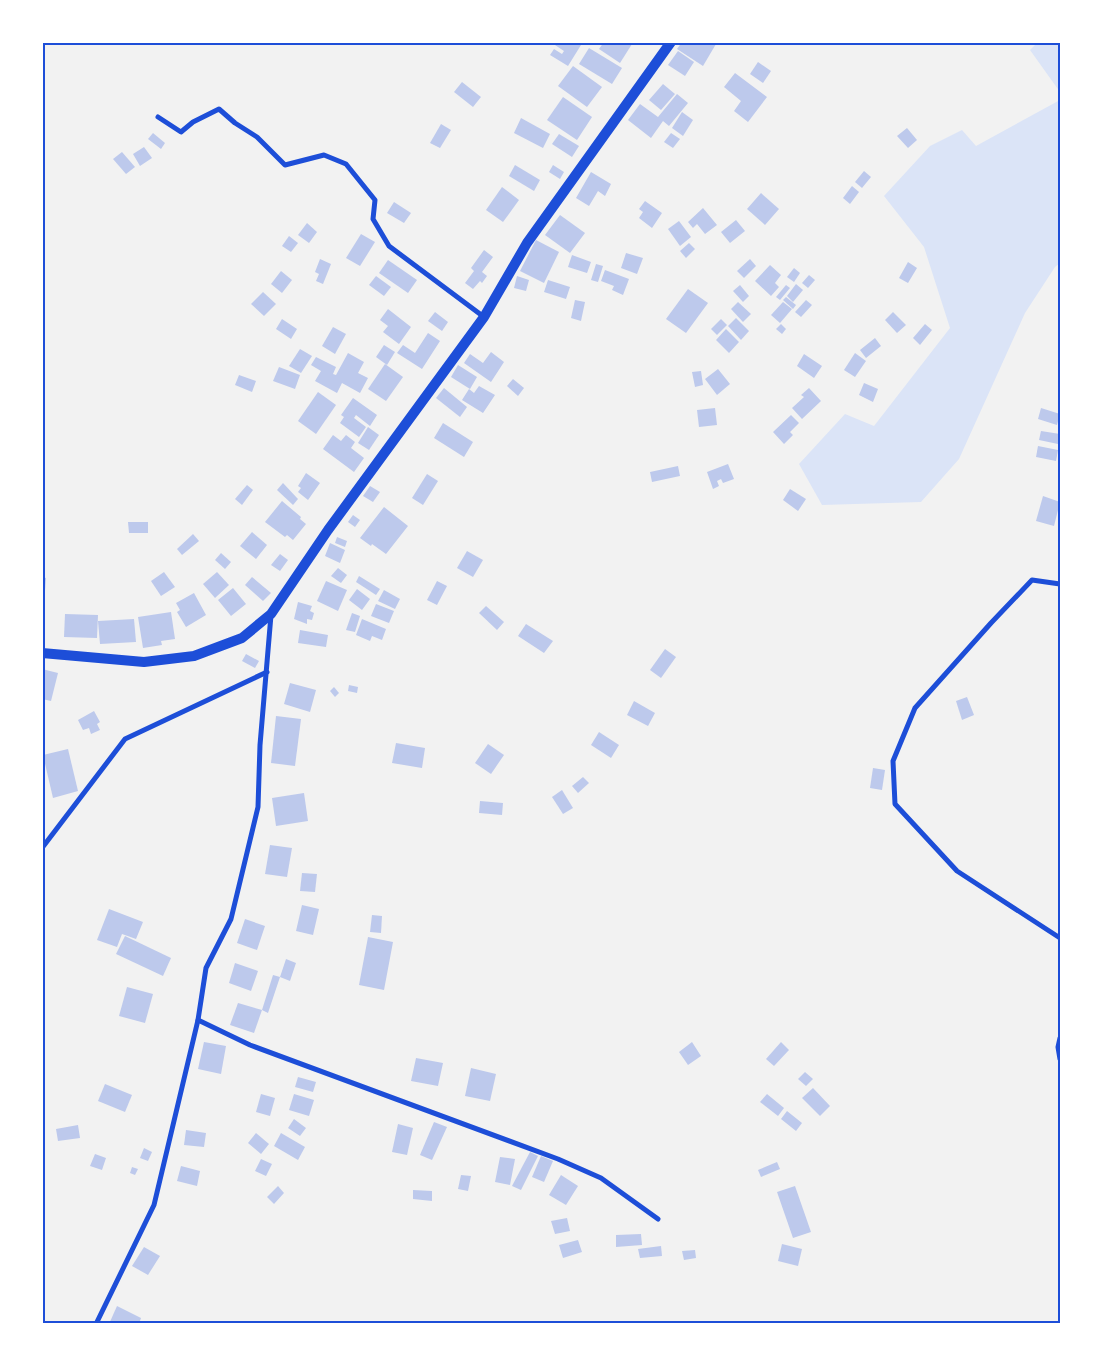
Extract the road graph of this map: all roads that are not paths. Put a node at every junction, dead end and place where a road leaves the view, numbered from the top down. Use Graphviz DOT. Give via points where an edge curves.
graph roads {
  1 [pos="672,42"];
  2 [pos="158,117"];
  3 [pos="484,317"];
  4 [pos="1060,584"];
  5 [pos="271,614"];
  6 [pos="42,653"];
  7 [pos="267,672"];
  8 [pos="42,848"];
  9 [pos="1060,938"];
  10 [pos="198,1020"];
  11 [pos="1060,1038"];
  12 [pos="1060,1059"];
  13 [pos="658,1219"];
  14 [pos="96,1324"];
  1 -- 3 [label="main road" via="527,242"];
  2 -- 3 [label="street" via="181,132 219,109 257,137 284,164 324,155 346,164 375,200 373,219 389,246"];
  3 -- 5 [label="main road" via="328,530"];
  4 -- 9 [label="street" via="1032,580 991,623 914,708 893,760 895,804 957,871"];
  5 -- 6 [label="main road" via="242,638 194,656 144,662"];
  5 -- 7 [label="street"];
  7 -- 8 [label="street" via="125,739"];
  7 -- 10 [label="street" via="258,807 231,919 206,968"];
  10 -- 13 [label="street" via="250,1045 558,1159 601,1178"];
  10 -- 14 [label="street" via="154,1205"];
  11 -- 12 [label="street"];
}
